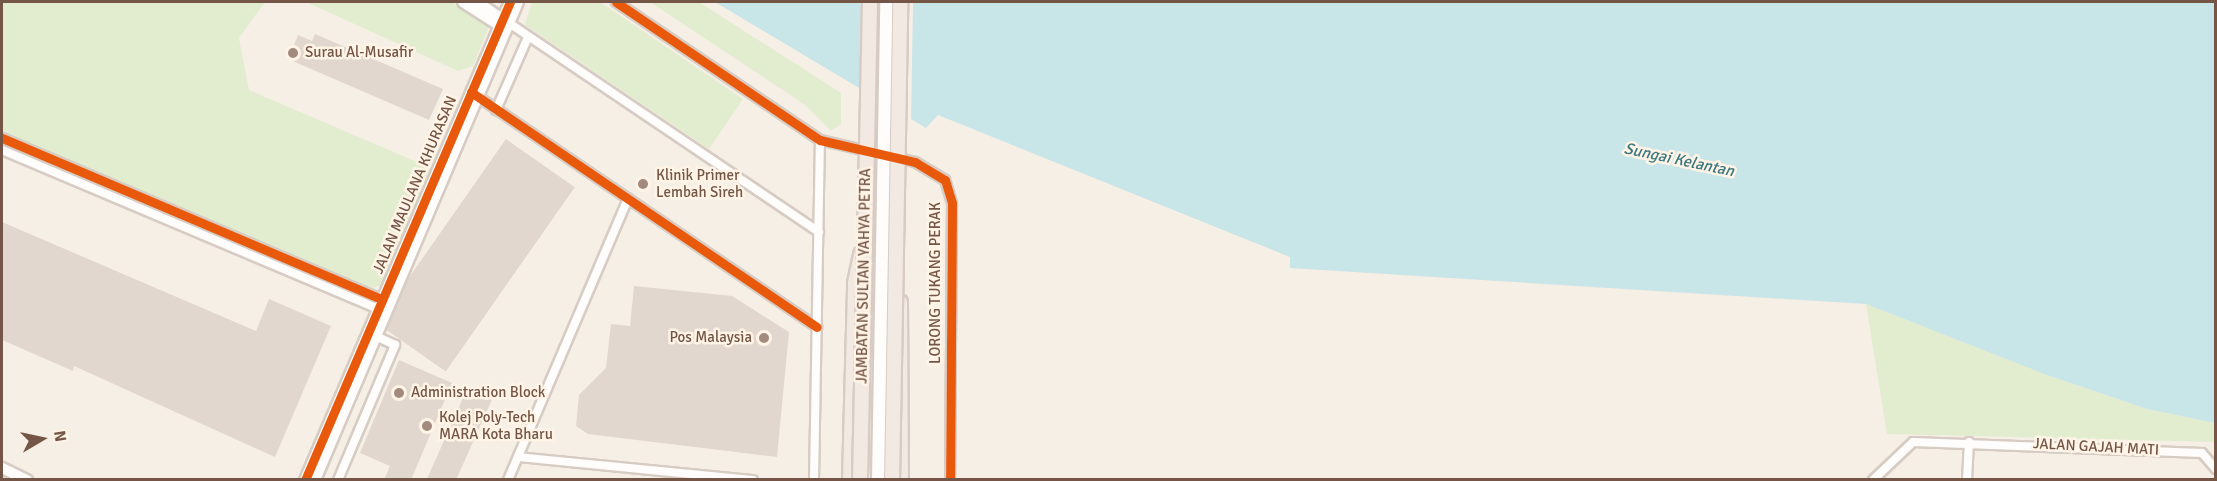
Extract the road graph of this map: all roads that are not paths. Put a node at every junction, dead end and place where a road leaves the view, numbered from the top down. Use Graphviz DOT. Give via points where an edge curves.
graph roads {
  1 [pos="463,2"];
  2 [pos="477,2"];
  3 [pos="510,2"];
  4 [pos="518,2"];
  5 [pos="616,2"];
  6 [pos="870,2"];
  7 [pos="886,2"];
  8 [pos="900,2"];
  9 [pos="504,24"];
  10 [pos="528,37"];
  11 [pos="474,95"];
  12 [pos="496,110"];
  13 [pos="2,138"];
  14 [pos="820,140"];
  15 [pos="2,150"];
  16 [pos="628,199"];
  17 [pos="819,232"];
  18 [pos="865,234"];
  19 [pos="896,234"];
  20 [pos="380,304"];
  21 [pos="817,327"];
  22 [pos="376,336"];
  23 [pos="1969,442"];
  24 [pos="518,457"];
  25 [pos="2,468"];
  26 [pos="2216,469"];
  27 [pos="27,480"];
  28 [pos="305,480"];
  29 [pos="315,480"];
  30 [pos="338,480"];
  31 [pos="508,480"];
  32 [pos="753,480"];
  33 [pos="814,480"];
  34 [pos="850,480"];
  35 [pos="860,480"];
  36 [pos="878,480"];
  37 [pos="892,480"];
  38 [pos="901,480"];
  39 [pos="950,480"];
  40 [pos="1873,480"];
  41 [pos="1967,480"];
  1 -- 9 [label="street"];
  2 -- 9 [label="street"];
  3 -- 9 [label="street"];
  4 -- 9 [label="street"];
  5 -- 14 [label="street, LORONG TUKANG PERAK"];
  6 -- 18 [label="highway, JAMBATAN SULTAN YAHYA PETRA, bridge"];
  7 -- 36 [label="main road, JAMBATAN SULTAN YAHYA PETRA, bridge"];
  8 -- 19 [label="highway, JAMBATAN SULTAN YAHYA PETRA, bridge"];
  9 -- 10 [label="street"];
  9 -- 11 [label="street"];
  10 -- 12 [label="street"];
  10 -- 17 [label="street"];
  11 -- 12 [label="street"];
  11 -- 20 [label="street, JALAN MAULANA KHURASAN"];
  11 -- 22 [label="street, JALAN MAULANA KHURASAN"];
  12 -- 16 [label="street"];
  13 -- 20 [label="street"];
  14 -- 17 [label="street"];
  14 -- 39 [label="street, LORONG TUKANG PERAK" via="915,162 945,180 950,190"];
  15 -- 20 [label="street"];
  16 -- 21 [label="street"];
  16 -- 24 [label="street"];
  17 -- 21 [label="street"];
  18 -- 34 [label="highway, bridge" via="855,283"];
  18 -- 35 [label="highway, JAMBATAN SULTAN YAHYA PETRA, bridge"];
  19 -- 37 [label="highway, JAMBATAN SULTAN YAHYA PETRA, bridge"];
  19 -- 38 [label="highway, bridge" via="904,355"];
  20 -- 28 [label="street, JALAN MAULANA KHURASAN"];
  21 -- 33 [label="street"];
  22 -- 29 [label="street, JALAN MAULANA KHURASAN"];
  22 -- 30 [label="street" via="395,345"];
  23 -- 26 [label="street, JALAN GAJAH MATI" via="2202,453"];
  23 -- 40 [label="street, JALAN GAJAH MATI" via="1913,442"];
  23 -- 41 [label="street"];
  24 -- 31 [label="street"];
  24 -- 32 [label="street"];
  25 -- 27 [label="street"];
}
